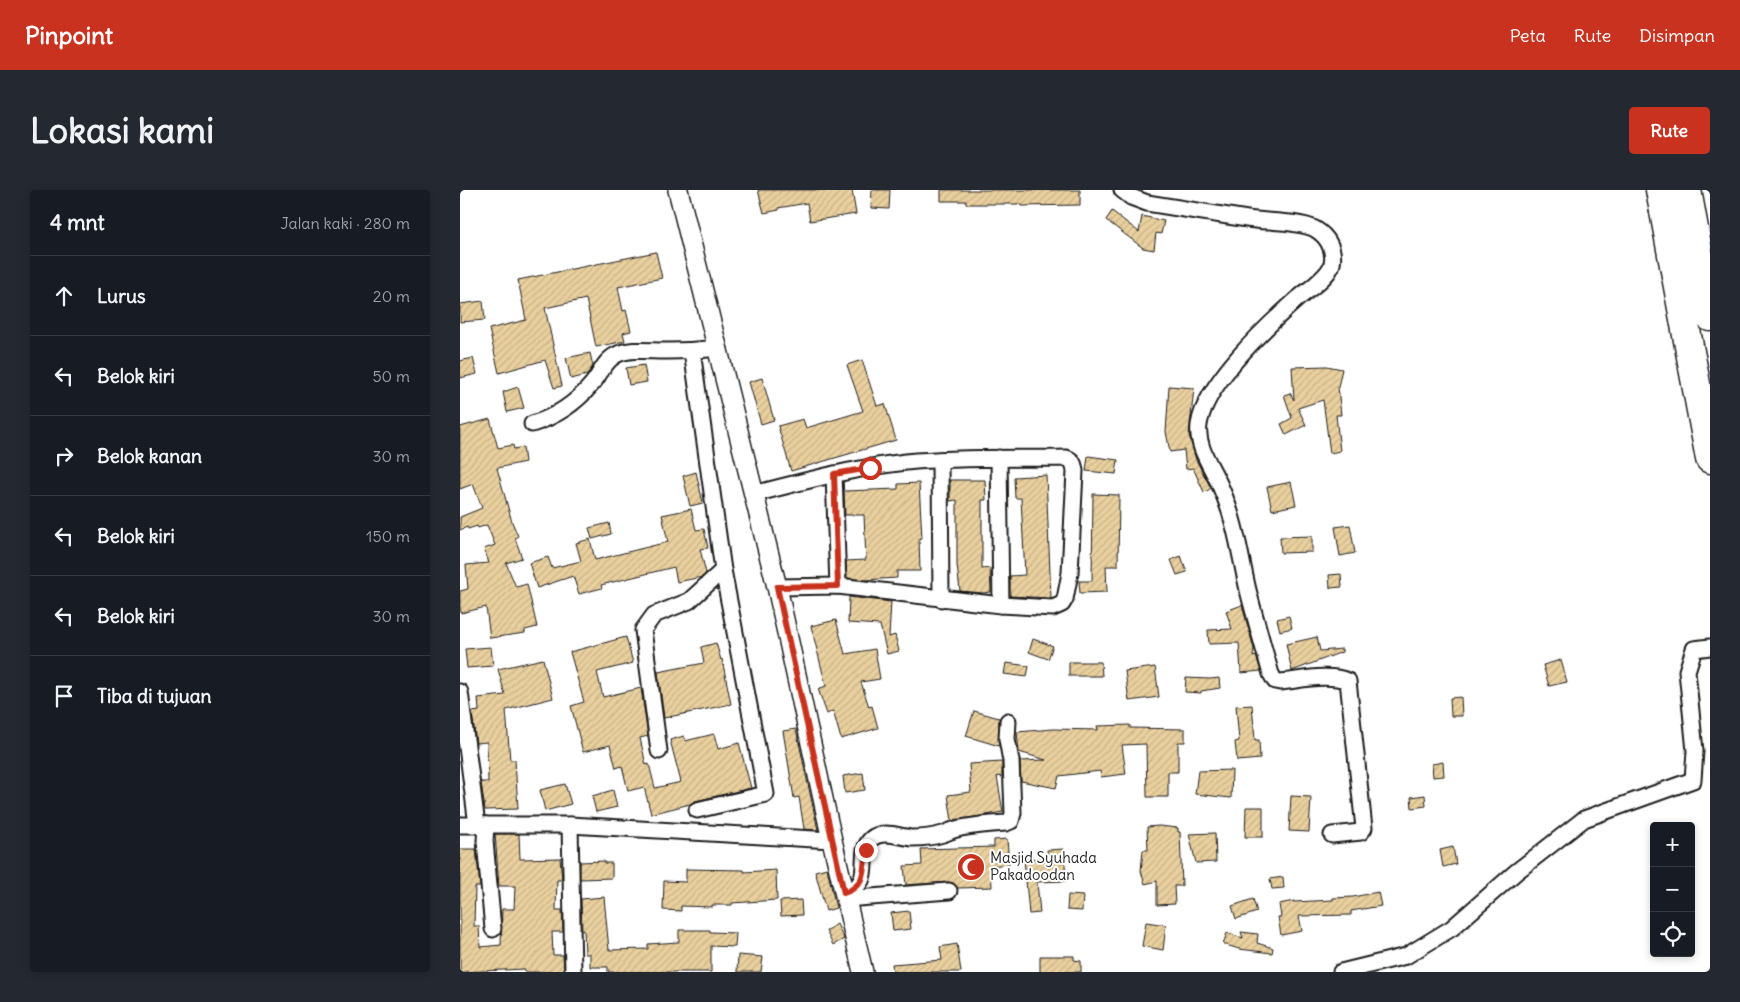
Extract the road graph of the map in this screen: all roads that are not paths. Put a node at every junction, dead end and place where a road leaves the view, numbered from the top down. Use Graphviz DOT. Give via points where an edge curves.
graph roads {
  1 [pos="678,190"];
  2 [pos="1122,190"];
  3 [pos="1660,190"];
  4 [pos="1687,190"];
  5 [pos="1710,317"];
  6 [pos="719,348"];
  7 [pos="692,350"];
  8 [pos="532,424"];
  9 [pos="999,458"];
  10 [pos="1710,459"];
  11 [pos="940,460"];
  12 [pos="834,474"];
  13 [pos="754,494"];
  14 [pos="723,570"];
  15 [pos="838,586"];
  16 [pos="777,587"];
  17 [pos="941,599"];
  18 [pos="1001,605"];
  19 [pos="1710,647"];
  20 [pos="460,692"];
  21 [pos="1008,720"];
  22 [pos="659,751"];
  23 [pos="697,810"];
  24 [pos="460,825"];
  25 [pos="482,825"];
  26 [pos="570,825"];
  27 [pos="1332,835"];
  28 [pos="832,840"];
  29 [pos="949,891"];
  30 [pos="844,896"];
  31 [pos="494,928"];
  32 [pos="573,972"];
  33 [pos="864,972"];
  34 [pos="1341,972"];
  1 -- 6 [label="street"];
  2 -- 27 [label="street" via="1147,203 1306,226 1320,232 1330,242 1332,264 1325,276 1294,302 1220,379 1201,416 1199,427 1203,452 1232,515 1248,591 1275,681 1340,678 1348,681 1364,828 1361,832"];
  3 -- 10 [label="highway"];
  4 -- 5 [label="highway"];
  6 -- 7 [label="street"];
  6 -- 13 [label="street"];
  7 -- 8 [label="street" via="631,351 616,355 577,399 545,420"];
  7 -- 14 [label="street"];
  9 -- 11 [label="street"];
  9 -- 18 [label="street"];
  9 -- 18 [label="street" via="1066,458 1073,463 1075,471 1072,549 1065,599 1053,608"];
  11 -- 12 [label="street"];
  11 -- 17 [label="street"];
  12 -- 13 [label="street"];
  12 -- 15 [label="street"];
  13 -- 16 [label="street"];
  14 -- 22 [label="street" via="689,600 654,615 642,630"];
  14 -- 23 [label="street" via="766,794"];
  15 -- 16 [label="street"];
  15 -- 17 [label="street"];
  16 -- 28 [label="street"];
  17 -- 18 [label="street"];
  19 -- 34 [label="street" via="1694,649 1687,671 1695,751 1693,780 1584,819 1452,928 1406,956"];
  20 -- 25 [label="street"];
  21 -- 30 [label="street" via="1006,739 1011,761 1011,821 922,837 876,836 868,843 862,879"];
  24 -- 25 [label="street"];
  25 -- 26 [label="street"];
  25 -- 31 [label="street"];
  26 -- 28 [label="street"];
  26 -- 32 [label="street"];
  28 -- 30 [label="street"];
  29 -- 30 [label="street"];
  30 -- 33 [label="street"];
}
